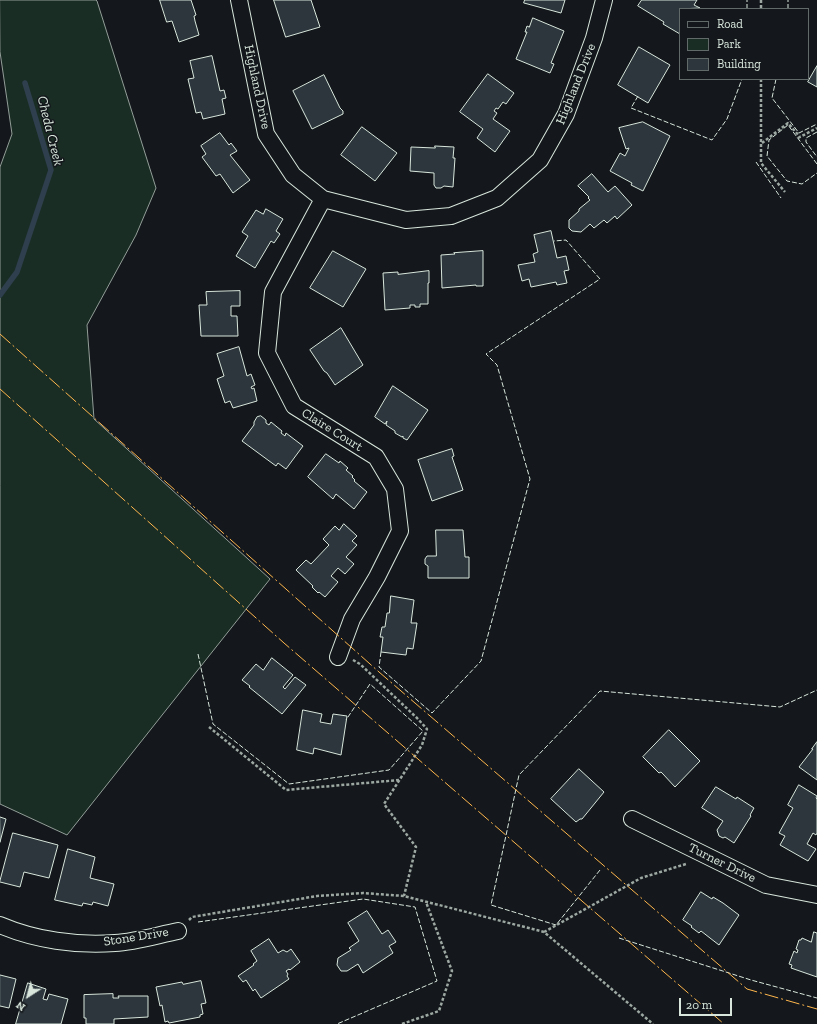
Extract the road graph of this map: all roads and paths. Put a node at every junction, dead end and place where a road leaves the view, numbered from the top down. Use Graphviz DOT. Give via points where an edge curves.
graph roads {
  1 [pos="240,0"];
  2 [pos="604,0"];
  3 [pos="761,80"];
  4 [pos="817,128"];
  5 [pos="761,143"];
  6 [pos="785,192"];
  7 [pos="323,199"];
  8 [pos="339,654"];
  9 [pos="209,727"];
  10 [pos="400,780"];
  11 [pos="632,819"];
  12 [pos="695,850"];
  13 [pos="817,895"];
  14 [pos="404,896"];
  15 [pos="425,901"];
  16 [pos="0,925"];
  17 [pos="178,930"];
  18 [pos="544,932"];
  19 [pos="402,1024"];
  20 [pos="653,1024"];
  1 -- 7 [label="street, Highland Drive" via="266,134 293,175"];
  2 -- 7 [label="street, Highland Drive" via="594,38 566,114 540,160 497,198 451,216 406,220"];
  3 -- 5 [label="path"];
  4 -- 5 [label="path" via="799,137 788,122"];
  5 -- 6 [label="path" via="762,163"];
  7 -- 8 [label="street, Claire Court" via="273,292 267,353 294,406 376,458 395,489 400,531 352,619"];
  8 -- 10 [label="path" via="360,664 427,729 422,745"];
  9 -- 10 [label="path" via="286,790"];
  10 -- 14 [label="path" via="384,804 416,847"];
  11 -- 12 [label="street, Turner Drive"];
  12 -- 13 [label="street, Turner Drive" via="766,885"];
  12 -- 18 [label="path" via="688,864 641,878"];
  14 -- 15 [label="path"];
  14 -- 17 [label="path" via="363,893 317,896 192,917"];
  15 -- 18 [label="path"];
  15 -- 19 [label="path" via="452,971 439,1011"];
  16 -- 17 [label="street, Stone Drive" via="14,931 73,944 116,943"];
  18 -- 20 [label="path"];
}
